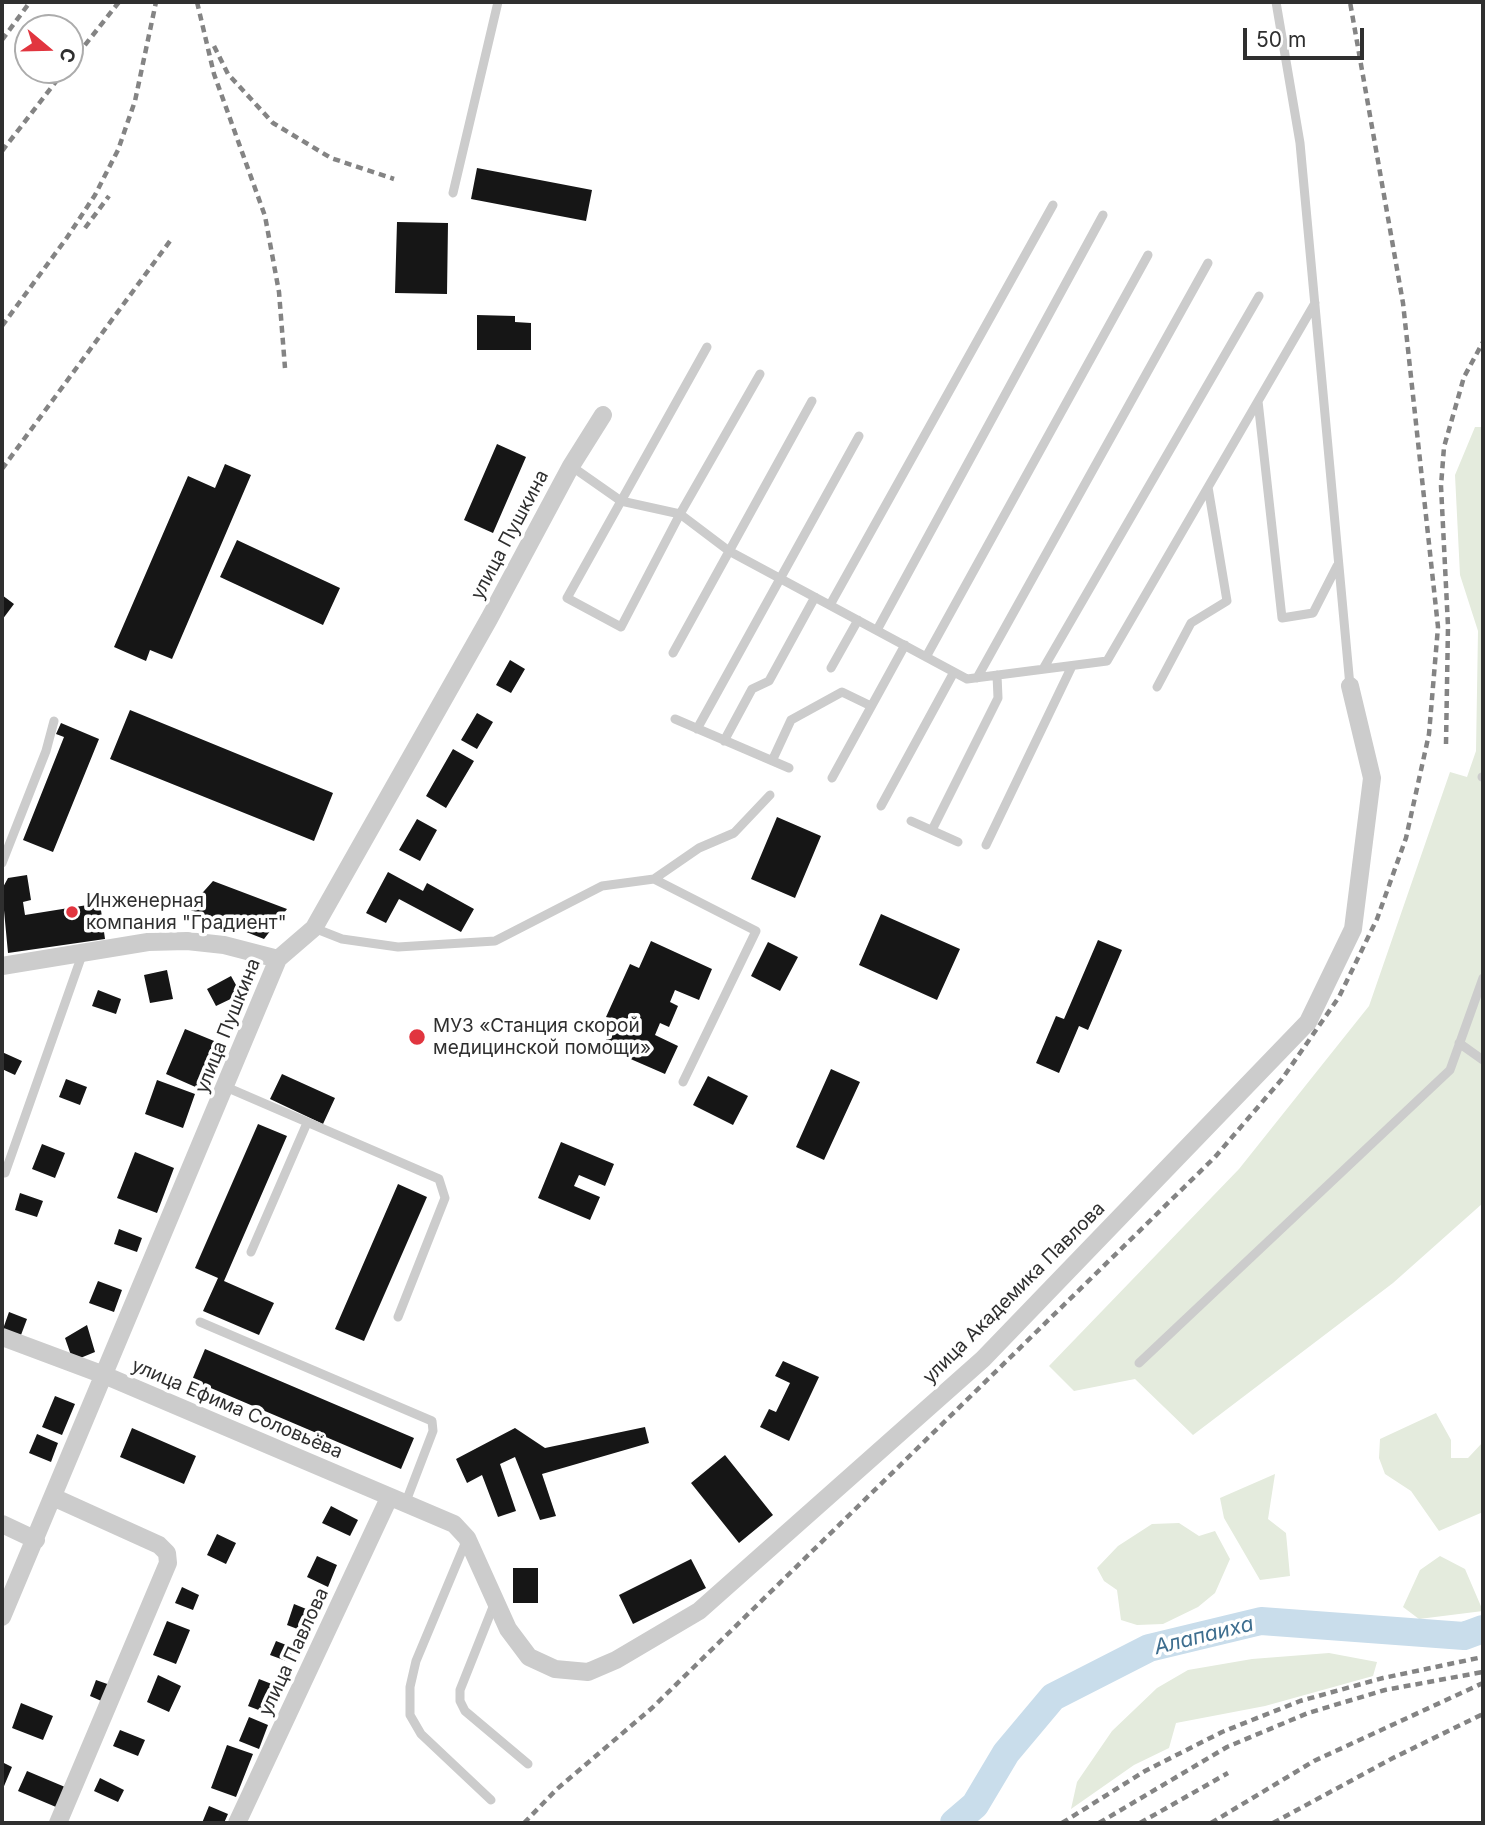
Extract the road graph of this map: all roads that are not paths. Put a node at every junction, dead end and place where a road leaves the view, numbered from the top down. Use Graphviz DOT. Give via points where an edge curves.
graph roads {
  1 [pos="498,2"];
  2 [pos="1276,2"];
  3 [pos="453,193"];
  4 [pos="1052,205"];
  5 [pos="1104,215"];
  6 [pos="1148,255"];
  7 [pos="1208,263"];
  8 [pos="1259,296"];
  9 [pos="1315,303"];
  10 [pos="707,347"];
  11 [pos="760,374"];
  12 [pos="812,401"];
  13 [pos="1258,401"];
  14 [pos="603,415"];
  15 [pos="859,436"];
  16 [pos="570,466"];
  17 [pos="1208,487"];
  18 [pos="621,501"];
  19 [pos="680,514"];
  20 [pos="729,551"];
  21 [pos="1339,563"];
  22 [pos="780,578"];
  23 [pos="815,597"];
  24 [pos="830,605"];
  25 [pos="858,620"];
  26 [pos="877,630"];
  27 [pos="905,645"];
  28 [pos="673,653"];
  29 [pos="926,657"];
  30 [pos="1072,666"];
  31 [pos="831,668"];
  32 [pos="1042,669"];
  33 [pos="954,671"];
  34 [pos="997,675"];
  35 [pos="978,678"];
  36 [pos="1350,686"];
  37 [pos="1157,687"];
  38 [pos="871,706"];
  39 [pos="675,719"];
  40 [pos="54,721"];
  41 [pos="697,729"];
  42 [pos="724,741"];
  43 [pos="772,761"];
  44 [pos="789,768"];
  45 [pos="832,778"];
  46 [pos="770,795"];
  47 [pos="881,806"];
  48 [pos="911,821"];
  49 [pos="932,830"];
  50 [pos="958,842"];
  51 [pos="986,845"];
  52 [pos="2,863"];
  53 [pos="654,879"];
  54 [pos="314,928"];
  55 [pos="82,955"];
  56 [pos="278,959"];
  57 [pos="2,967"];
  58 [pos="1483,978"];
  59 [pos="1459,1043"];
  60 [pos="1483,1060"];
  61 [pos="683,1082"];
  62 [pos="226,1087"];
  63 [pos="307,1123"];
  64 [pos="5,1173"];
  65 [pos="251,1252"];
  66 [pos="398,1317"];
  67 [pos="200,1322"];
  68 [pos="2,1337"];
  69 [pos="1139,1363"];
  70 [pos="104,1375"];
  71 [pos="53,1497"];
  72 [pos="397,1501"];
  73 [pos="2,1524"];
  74 [pos="454,1524"];
  75 [pos="467,1538"];
  76 [pos="36,1540"];
  77 [pos="496,1601"];
  78 [pos="2,1617"];
  79 [pos="528,1764"];
  80 [pos="491,1800"];
  81 [pos="58,1823"];
  82 [pos="237,1823"];
  1 -- 3 [label="lane"];
  2 -- 9 [label="lane" via="1300,143"];
  4 -- 24 [label="lane"];
  5 -- 26 [label="lane"];
  6 -- 29 [label="lane"];
  7 -- 35 [label="lane"];
  8 -- 32 [label="lane"];
  9 -- 13 [label="lane"];
  9 -- 21 [label="lane"];
  10 -- 18 [label="lane"];
  11 -- 19 [label="lane"];
  12 -- 20 [label="lane"];
  13 -- 17 [label="lane"];
  13 -- 21 [label="lane" via="1282,618 1313,613"];
  14 -- 16 [label="street, улица Пушкина"];
  15 -- 22 [label="lane"];
  16 -- 18 [label="lane"];
  16 -- 54 [label="street, улица Пушкина"];
  17 -- 30 [label="lane" via="1107,661"];
  17 -- 37 [label="lane" via="1227,601 1191,623"];
  18 -- 19 [label="lane"];
  18 -- 19 [label="lane" via="567,598 621,627"];
  19 -- 20 [label="lane"];
  20 -- 22 [label="lane"];
  20 -- 28 [label="lane"];
  21 -- 36 [label="lane"];
  22 -- 23 [label="lane"];
  22 -- 41 [label="lane"];
  23 -- 24 [label="lane"];
  23 -- 42 [label="lane" via="769,681 752,689"];
  24 -- 25 [label="lane"];
  25 -- 26 [label="lane"];
  25 -- 31 [label="lane"];
  26 -- 27 [label="lane"];
  27 -- 29 [label="lane"];
  27 -- 38 [label="lane"];
  29 -- 33 [label="lane"];
  30 -- 32 [label="lane"];
  30 -- 51 [label="lane"];
  32 -- 34 [label="lane"];
  33 -- 35 [label="lane" via="967,679"];
  33 -- 47 [label="lane"];
  34 -- 35 [label="lane"];
  34 -- 49 [label="lane" via="998,698"];
  36 -- 77 [label="street, улица Академика Павлова" via="1372,778 1353,929 1308,1022 982,1359 699,1611 588,1672 555,1669 529,1657"];
  38 -- 43 [label="lane" via="842,692 791,720"];
  38 -- 45 [label="lane"];
  39 -- 41 [label="lane"];
  40 -- 52 [label="lane"];
  41 -- 42 [label="lane"];
  42 -- 43 [label="lane"];
  43 -- 44 [label="lane"];
  46 -- 53 [label="lane" via="734,834 699,848"];
  48 -- 49 [label="lane"];
  49 -- 50 [label="lane"];
  53 -- 54 [label="lane" via="602,886 495,941 398,947 342,939"];
  53 -- 61 [label="lane" via="756,931"];
  54 -- 56 [label="street, улица Пушкина"];
  55 -- 56 [label="street" via="148,942 187,941"];
  55 -- 57 [label="street"];
  55 -- 64 [label="lane"];
  56 -- 62 [label="street, улица Пушкина"];
  58 -- 59 [label="lane"];
  59 -- 60 [label="lane"];
  59 -- 69 [label="lane" via="1450,1070"];
  62 -- 63 [label="lane"];
  62 -- 70 [label="street, улица Пушкина"];
  63 -- 65 [label="lane"];
  63 -- 66 [label="lane" via="439,1180 444,1189 445,1198"];
  67 -- 72 [label="lane" via="432,1421 433,1431"];
  68 -- 70 [label="street, улица Ефима Соловьёва"];
  70 -- 71 [label="street, улица Пушкина"];
  70 -- 72 [label="street, улица Ефима Соловьёва"];
  71 -- 76 [label="street, улица Пушкина"];
  71 -- 81 [label="street" via="159,1545 167,1553 168,1563"];
  72 -- 74 [label="street, улица Ефима Соловьёва"];
  72 -- 82 [label="street, улица Павлова"];
  73 -- 76 [label="street"];
  74 -- 75 [label="street, улица Академика Павлова"];
  75 -- 77 [label="street, улица Академика Павлова"];
  75 -- 80 [label="lane" via="416,1661 410,1715 421,1734"];
  76 -- 78 [label="street, улица Пушкина"];
  77 -- 79 [label="lane" via="460,1690 460,1701 465,1711"];
}
